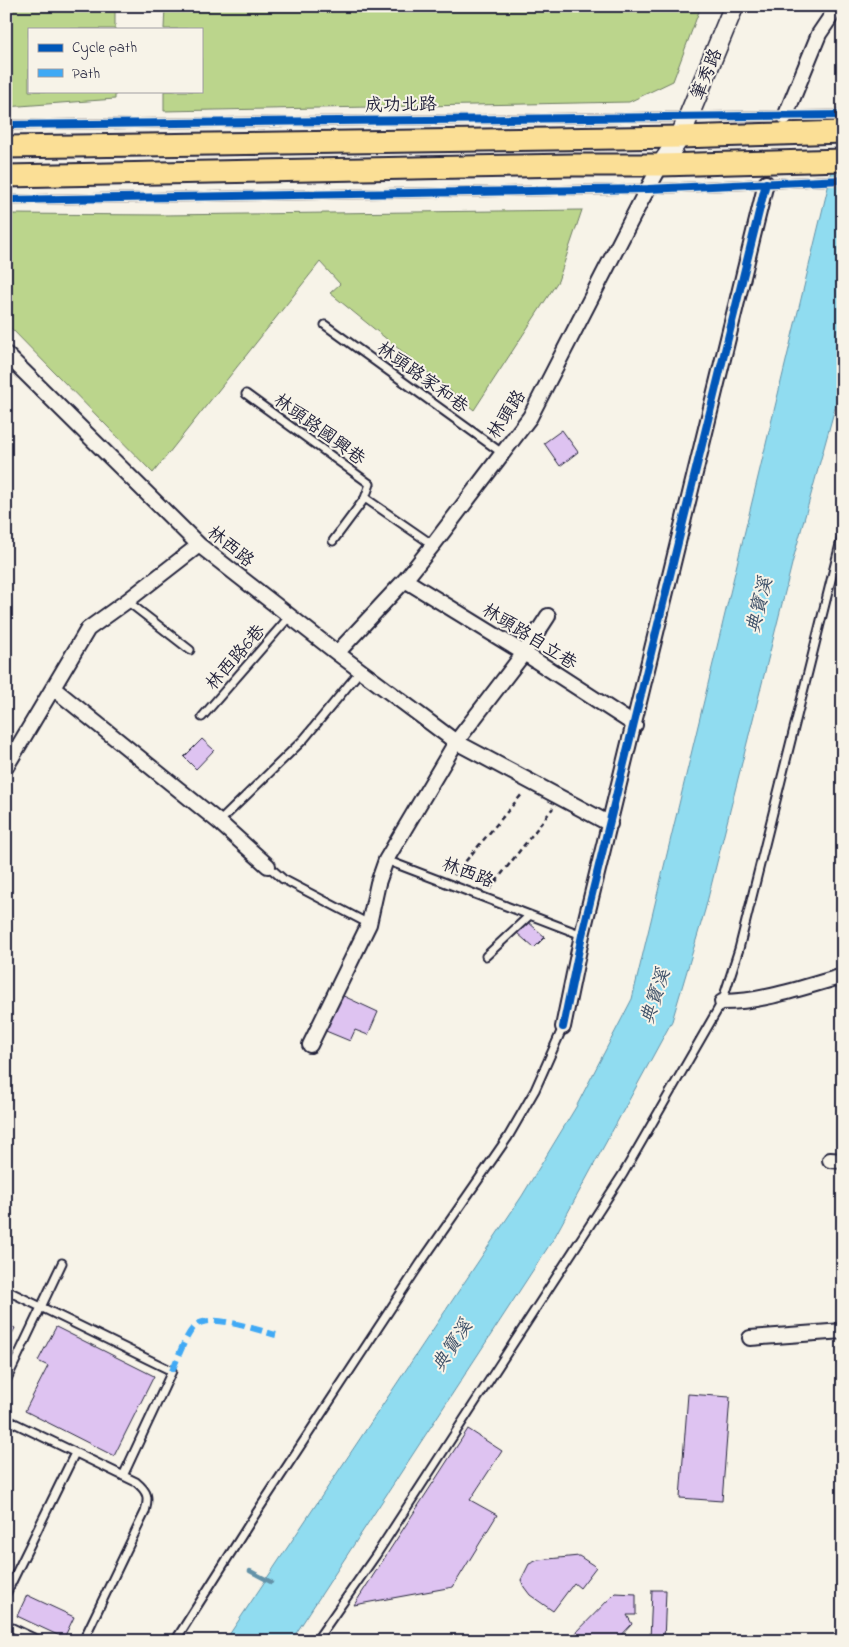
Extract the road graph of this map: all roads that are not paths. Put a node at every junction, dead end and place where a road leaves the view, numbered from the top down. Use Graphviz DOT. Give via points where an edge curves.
graph roads {
  1 [pos="734,6"];
  2 [pos="838,6"];
  3 [pos="843,115"];
  4 [pos="689,116"];
  5 [pos="790,122"];
  6 [pos="6,124"];
  7 [pos="843,132"];
  8 [pos="680,137"];
  9 [pos="6,147"];
  10 [pos="843,160"];
  11 [pos="661,165"];
  12 [pos="788,172"];
  13 [pos="6,176"];
  14 [pos="843,180"];
  15 [pos="766,183"];
  16 [pos="648,189"];
  17 [pos="6,200"];
  18 [pos="325,325"];
  19 [pos="6,354"];
  20 [pos="246,394"];
  21 [pos="502,453"];
  22 [pos="366,498"];
  23 [pos="843,532"];
  24 [pos="333,541"];
  25 [pos="199,545"];
  26 [pos="433,545"];
  27 [pos="405,580"];
  28 [pos="126,601"];
  29 [pos="290,616"];
  30 [pos="548,616"];
  31 [pos="190,650"];
  32 [pos="337,653"];
  33 [pos="524,653"];
  34 [pos="361,670"];
  35 [pos="53,688"];
  36 [pos="202,717"];
  37 [pos="635,725"];
  38 [pos="456,742"];
  39 [pos="6,767"];
  40 [pos="219,822"];
  41 [pos="610,824"];
  42 [pos="386,860"];
  43 [pos="268,866"];
  44 [pos="530,915"];
  45 [pos="369,924"];
  46 [pos="582,935"];
  47 [pos="486,956"];
  48 [pos="843,976"];
  49 [pos="722,1002"];
  50 [pos="563,1027"];
  51 [pos="310,1045"];
  52 [pos="62,1263"];
  53 [pos="6,1290"];
  54 [pos="41,1308"];
  55 [pos="843,1331"];
  56 [pos="750,1338"];
  57 [pos="6,1381"];
  58 [pos="6,1420"];
  59 [pos="75,1453"];
  60 [pos="123,1476"];
  61 [pos="6,1594"];
  62 [pos="6,1625"];
  63 [pos="40,1641"];
  64 [pos="83,1641"];
  65 [pos="175,1641"];
  66 [pos="316,1641"];
  1 -- 4 [label="street, 筆秀路"];
  2 -- 5 [label="street" via="819,34"];
  3 -- 5 [label="lane, 成功北路"];
  4 -- 5 [label="lane, 成功北路"];
  4 -- 6 [label="lane, 成功北路"];
  4 -- 8 [label="street, 筆秀路"];
  5 -- 7 [label="main road"];
  5 -- 8 [label="main road"];
  8 -- 9 [label="main road"];
  8 -- 11 [label="street, 筆秀路"];
  10 -- 12 [label="main road"];
  11 -- 12 [label="main road"];
  11 -- 13 [label="main road"];
  11 -- 16 [label="street, 林頭路"];
  12 -- 14 [label="lane"];
  12 -- 15 [label="lane"];
  15 -- 16 [label="lane"];
  15 -- 37 [label="street"];
  16 -- 17 [label="lane"];
  16 -- 21 [label="street, 林頭路" via="530,416"];
  18 -- 21 [label="lane, 林頭路家和巷"];
  19 -- 25 [label="street, 林西路"];
  20 -- 22 [label="lane, 林頭路國興巷" via="370,484"];
  21 -- 26 [label="street, 林頭路"];
  22 -- 24 [label="lane"];
  22 -- 26 [label="lane"];
  23 -- 49 [label="lane" via="739,949"];
  25 -- 28 [label="street"];
  25 -- 29 [label="street, 林西路"];
  26 -- 27 [label="street, 林頭路"];
  27 -- 32 [label="street, 林頭路"];
  27 -- 33 [label="street, 林頭路自立巷"];
  28 -- 31 [label="lane"];
  28 -- 35 [label="street" via="88,629"];
  29 -- 32 [label="street, 林西路"];
  29 -- 36 [label="lane, 林西路6巷"];
  30 -- 33 [label="street"];
  32 -- 34 [label="street, 林西路"];
  33 -- 37 [label="street, 林頭路自立巷"];
  33 -- 38 [label="street"];
  34 -- 38 [label="street, 林西路"];
  34 -- 40 [label="lane" via="304,739"];
  35 -- 39 [label="street"];
  35 -- 40 [label="street"];
  37 -- 41 [label="street"];
  38 -- 41 [label="street, 林西路"];
  38 -- 42 [label="street"];
  40 -- 43 [label="street"];
  41 -- 46 [label="street"];
  42 -- 44 [label="lane, 林西路"];
  42 -- 45 [label="street"];
  43 -- 45 [label="lane" via="283,880"];
  44 -- 46 [label="lane, 林西路"];
  44 -- 47 [label="lane"];
  45 -- 51 [label="street"];
  46 -- 50 [label="street"];
  48 -- 49 [label="street" via="780,993"];
  49 -- 66 [label="lane" via="623,1174 376,1555"];
  50 -- 65 [label="lane" via="535,1090 508,1137 415,1272"];
  52 -- 54 [label="lane"];
  53 -- 54 [label="lane"];
  54 -- 57 [label="lane"];
  54 -- 60 [label="lane" via="172,1371"];
  55 -- 56 [label="street"];
  58 -- 59 [label="lane"];
  59 -- 60 [label="lane"];
  59 -- 61 [label="lane"];
  60 -- 64 [label="lane" via="145,1490 148,1500"];
  62 -- 63 [label="lane"];
}
